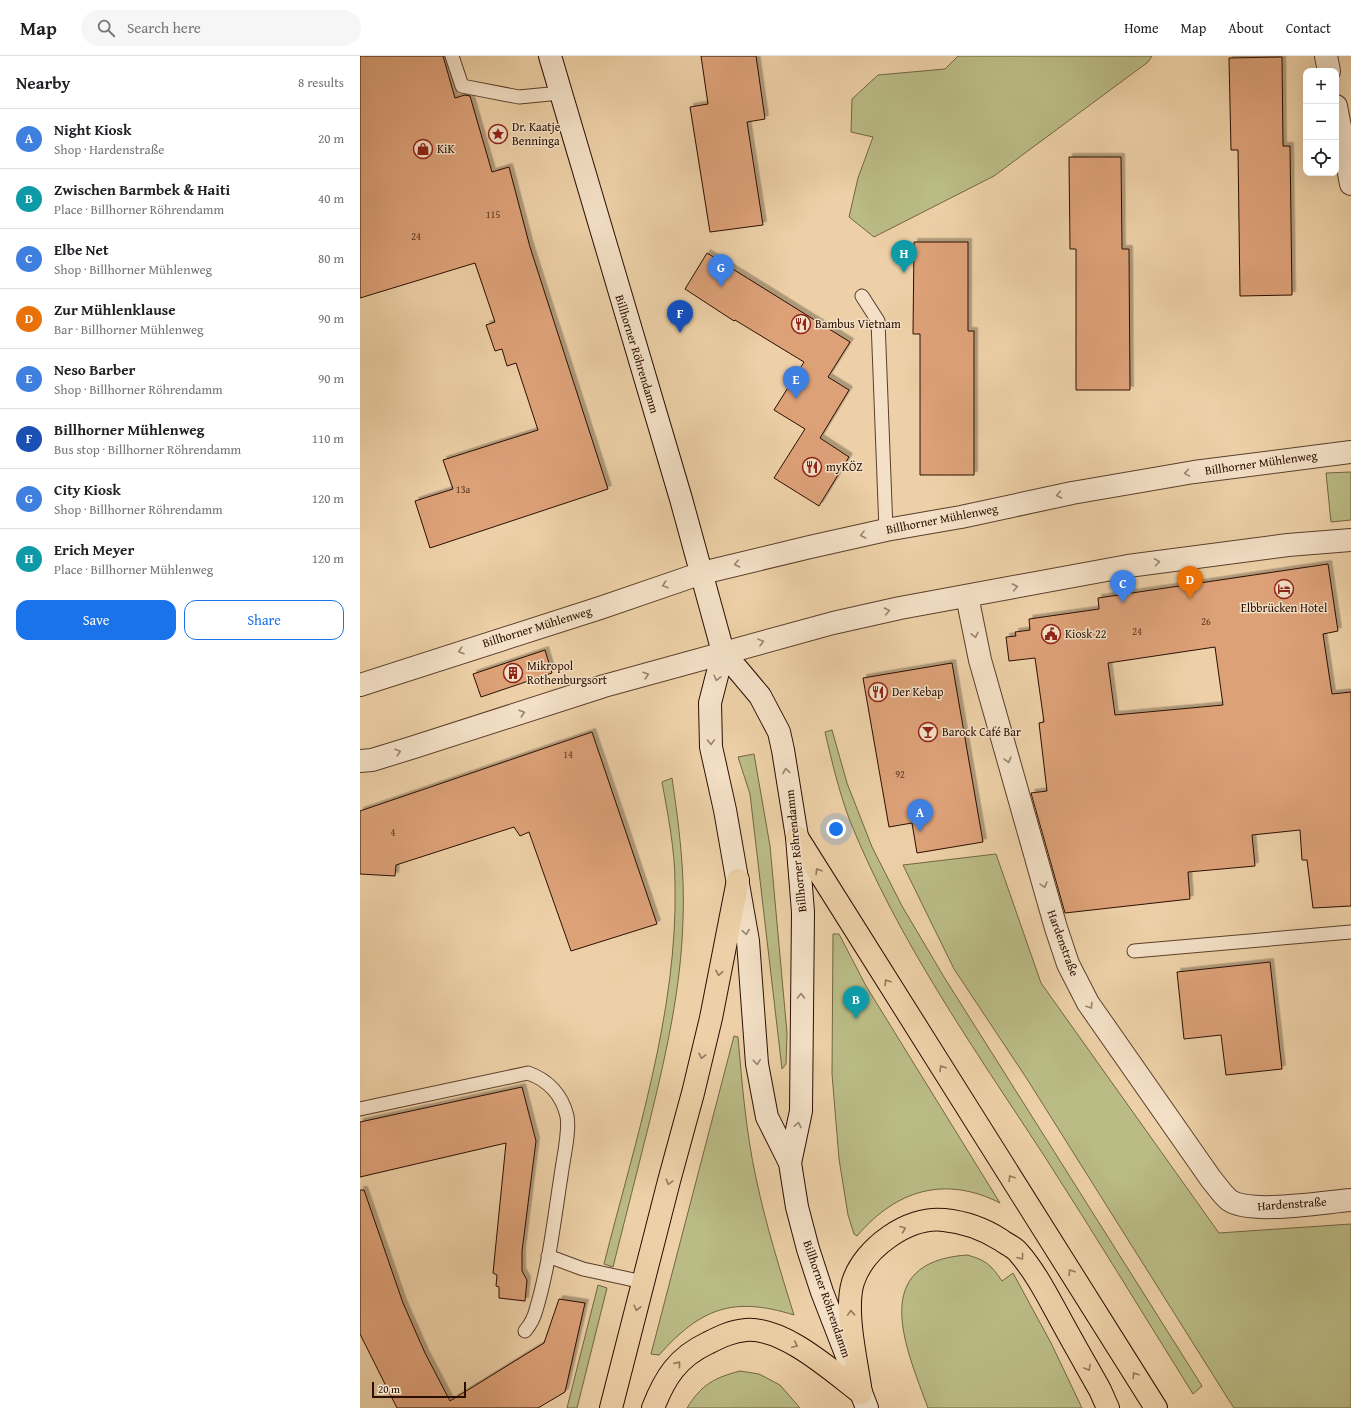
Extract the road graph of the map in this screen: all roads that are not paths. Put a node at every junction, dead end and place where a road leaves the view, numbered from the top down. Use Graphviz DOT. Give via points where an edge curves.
graph roads {
  1 [pos="452,56"];
  2 [pos="550,56"];
  3 [pos="1326,56"];
  4 [pos="1328,68"];
  5 [pos="560,93"];
  6 [pos="1339,122"];
  7 [pos="1351,184"];
  8 [pos="862,296"];
  9 [pos="1351,452"];
  10 [pos="886,530"];
  11 [pos="1351,540"];
  12 [pos="702,573"];
  13 [pos="967,596"];
  14 [pos="723,652"];
  15 [pos="360,685"];
  16 [pos="360,761"];
  17 [pos="797,837"];
  18 [pos="738,880"];
  19 [pos="1351,932"];
  20 [pos="1134,951"];
  21 [pos="360,1109"];
  22 [pos="790,1164"];
  23 [pos="1351,1200"];
  24 [pos="548,1256"];
  25 [pos="643,1282"];
  26 [pos="525,1331"];
  27 [pos="864,1401"];
  28 [pos="611,1408"];
  29 [pos="653,1408"];
  30 [pos="1108,1408"];
  31 [pos="1156,1408"];
  1 -- 5 [label="lane" via="462,86 519,97"];
  2 -- 5 [label="street, Billhorner Röhrendamm"];
  3 -- 4 [label="street"];
  5 -- 12 [label="street, Billhorner Röhrendamm"];
  6 -- 7 [label="street"];
  8 -- 10 [label="lane" via="878,320"];
  9 -- 10 [label="street, Billhorner Mühlenweg, one-way" via="1270,461 1115,485"];
  10 -- 12 [label="street, Billhorner Mühlenweg, one-way"];
  13 -- 11 [label="street, one-way" via="1128,566 1288,545"];
  12 -- 14 [label="street, Billhorner Röhrendamm"];
  12 -- 15 [label="street, Billhorner Mühlenweg, one-way"];
  14 -- 13 [label="street, one-way" via="833,623"];
  13 -- 23 [label="street, Hardenstraße, one-way" via="980,660 1056,928 1068,964 1088,1003 1211,1179 1230,1200 1241,1206 1259,1208"];
  16 -- 14 [label="street, one-way" via="372,760 604,686"];
  17 -- 14 [label="street, Billhorner Röhrendamm, one-way" via="779,732 760,696"];
  14 -- 18 [label="street, Billhorner Röhrendamm, one-way" via="710,703 711,747"];
  22 -- 17 [label="street, Billhorner Röhrendamm, one-way" via="801,1111 803,912"];
  31 -- 17 [label="main road, one-way"];
  18 -- 22 [label="street, Billhorner Röhrendamm, one-way" via="748,941 757,1064 767,1117"];
  18 -- 25 [label="main road, one-way" via="702,1056"];
  19 -- 20 [label="lane"];
  21 -- 24 [label="lane" via="528,1073 547,1083 558,1093 567,1117"];
  22 -- 27 [label="street, Billhorner Röhrendamm" via="808,1249"];
  24 -- 25 [label="lane" via="583,1269"];
  24 -- 26 [label="lane" via="536,1310"];
  25 -- 28 [label="main road, one-way"];
  29 -- 27 [label="main road, one-way" via="668,1376 681,1359 724,1335 746,1330 761,1331 807,1350"];
  27 -- 30 [label="main road, one-way" via="850,1311 853,1282 859,1268 871,1251 896,1232 916,1224 943,1220 967,1224 992,1234 1017,1251 1038,1279"];
}
